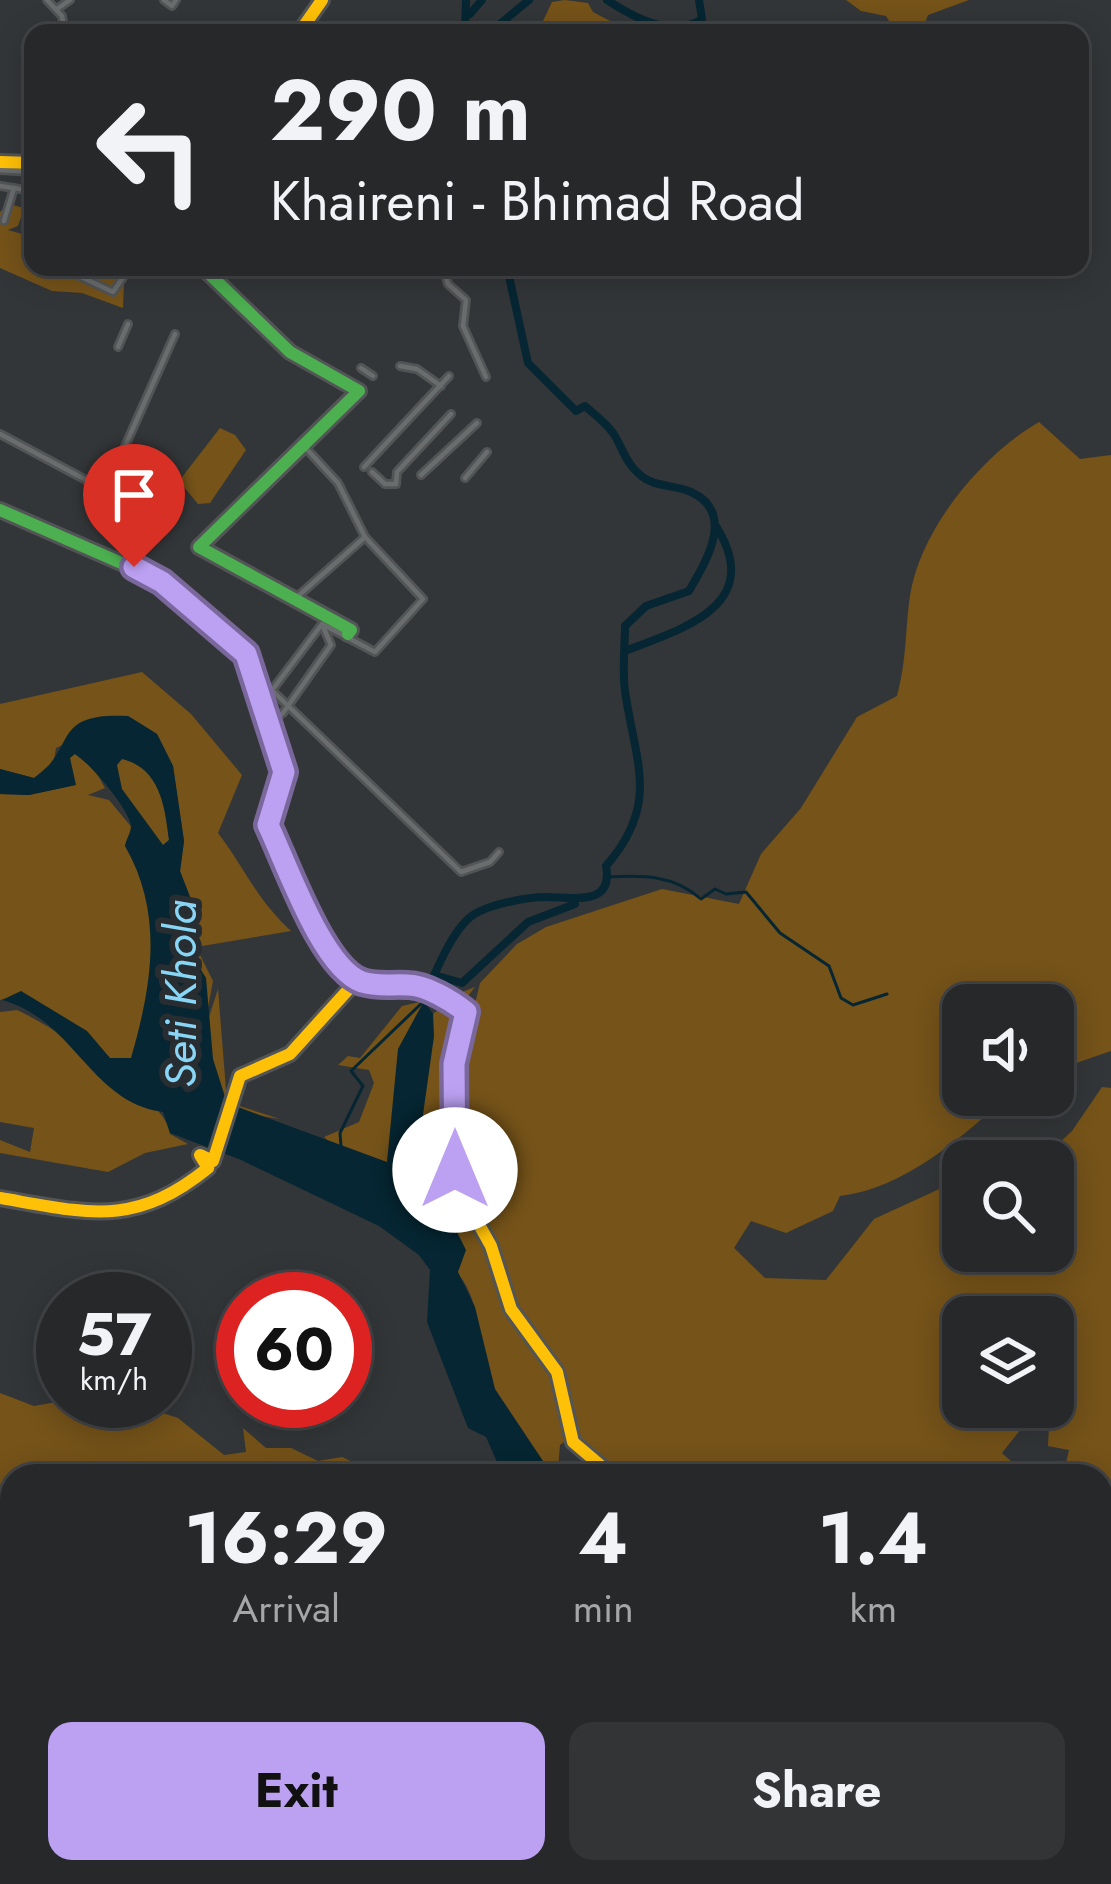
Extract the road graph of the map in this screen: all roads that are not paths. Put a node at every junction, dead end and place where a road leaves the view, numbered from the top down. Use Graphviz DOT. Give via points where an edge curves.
graph roads {
  1 [pos="47,0"];
  2 [pos="70,0"];
  3 [pos="164,0"];
  4 [pos="176,0"];
  5 [pos="57,9"];
  6 [pos="62,24"];
  7 [pos="0,186"];
  8 [pos="14,188"];
  9 [pos="24,190"];
  10 [pos="4,221"];
  11 [pos="80,276"];
  12 [pos="125,276"];
  13 [pos="211,276"];
  14 [pos="446,276"];
  15 [pos="128,325"];
  16 [pos="175,334"];
  17 [pos="118,347"];
  18 [pos="331,362"];
  19 [pos="400,366"];
  20 [pos="314,367"];
  21 [pos="361,368"];
  22 [pos="373,376"];
  23 [pos="449,376"];
  24 [pos="486,377"];
  25 [pos="441,386"];
  26 [pos="451,414"];
  27 [pos="477,423"];
  28 [pos="0,434"];
  29 [pos="303,445"];
  30 [pos="488,452"];
  31 [pos="364,467"];
  32 [pos="372,472"];
  33 [pos="421,475"];
  34 [pos="465,478"];
  35 [pos="105,491"];
  36 [pos="0,511"];
  37 [pos="158,518"];
  38 [pos="365,537"];
  39 [pos="296,599"];
  40 [pos="322,624"];
  41 [pos="348,634"];
  42 [pos="253,674"];
  43 [pos="274,689"];
  44 [pos="289,705"];
  45 [pos="269,723"];
  46 [pos="500,852"];
  47 [pos="357,980"];
  48 [pos="0,1198"];
  49 [pos="599,1464"];
  1 -- 5 [label="street"];
  2 -- 5 [label="street"];
  3 -- 4 [label="street"];
  5 -- 6 [label="street"];
  7 -- 8 [label="street"];
  8 -- 9 [label="street"];
  8 -- 10 [label="street"];
  11 -- 12 [label="street" via="116,294"];
  13 -- 20 [label="main road"];
  14 -- 24 [label="street" via="466,300 463,326"];
  15 -- 17 [label="street"];
  16 -- 35 [label="street"];
  18 -- 20 [label="street"];
  19 -- 25 [label="street"];
  20 -- 29 [label="main road" via="359,391"];
  21 -- 22 [label="street"];
  23 -- 25 [label="street"];
  25 -- 31 [label="street"];
  26 -- 32 [label="street" via="397,472 396,484"];
  27 -- 33 [label="street"];
  28 -- 35 [label="street"];
  29 -- 38 [label="street" via="338,483"];
  29 -- 39 [label="main road" via="199,547"];
  30 -- 34 [label="street"];
  35 -- 37 [label="street"];
  36 -- 42 [label="main road" via="158,579 241,648"];
  38 -- 39 [label="street"];
  38 -- 41 [label="street" via="423,599 375,652"];
  39 -- 41 [label="main road"];
  40 -- 41 [label="street"];
  40 -- 43 [label="street"];
  40 -- 44 [label="street" via="331,645"];
  42 -- 43 [label="street"];
  42 -- 45 [label="main road"];
  43 -- 44 [label="street"];
  44 -- 45 [label="street"];
  44 -- 46 [label="street" via="461,872"];
  45 -- 47 [label="main road" via="284,772 268,825 317,929"];
  47 -- 48 [label="main road" via="290,1054 243,1074 212,1162 200,1155 208,1168 174,1197 126,1215"];
  47 -- 49 [label="main road" via="417,986 462,1008 467,1020 454,1069 458,1187 491,1246 511,1309 557,1372 573,1442"];
}
